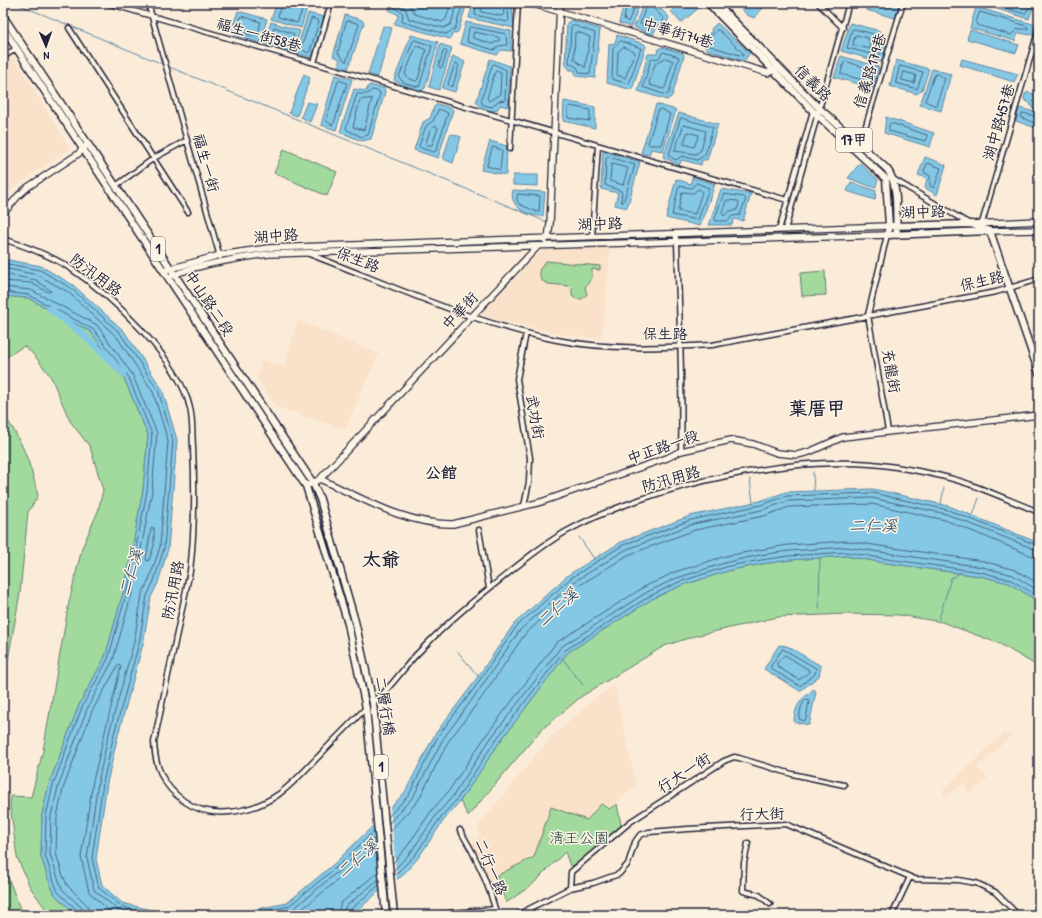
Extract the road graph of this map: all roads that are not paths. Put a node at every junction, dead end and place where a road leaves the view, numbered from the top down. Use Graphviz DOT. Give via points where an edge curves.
graph roads {
  1 [pos="107,3"];
  2 [pos="148,3"];
  3 [pos="331,3"];
  4 [pos="518,3"];
  5 [pos="530,3"];
  6 [pos="560,3"];
  7 [pos="708,3"];
  8 [pos="716,3"];
  9 [pos="818,3"];
  10 [pos="849,3"];
  11 [pos="902,3"];
  12 [pos="559,11"];
  13 [pos="3,16"];
  14 [pos="151,16"];
  15 [pos="3,28"];
  16 [pos="69,28"];
  17 [pos="843,28"];
  18 [pos="1039,28"];
  19 [pos="17,48"];
  20 [pos="3,57"];
  21 [pos="314,63"];
  22 [pos="780,67"];
  23 [pos="774,71"];
  24 [pos="816,111"];
  25 [pos="512,120"];
  26 [pos="554,133"];
  27 [pos="187,140"];
  28 [pos="89,144"];
  29 [pos="860,145"];
  30 [pos="598,146"];
  31 [pos="83,148"];
  32 [pos="510,149"];
  33 [pos="154,158"];
  34 [pos="893,179"];
  35 [pos="117,185"];
  36 [pos="788,200"];
  37 [pos="188,212"];
  38 [pos="3,214"];
  39 [pos="1039,221"];
  40 [pos="982,223"];
  41 [pos="971,224"];
  42 [pos="889,226"];
  43 [pos="896,226"];
  44 [pos="782,230"];
  45 [pos="1039,230"];
  46 [pos="990,231"];
  47 [pos="675,234"];
  48 [pos="887,235"];
  49 [pos="897,235"];
  50 [pos="592,237"];
  51 [pos="548,238"];
  52 [pos="3,239"];
  53 [pos="677,242"];
  54 [pos="537,246"];
  55 [pos="304,248"];
  56 [pos="307,253"];
  57 [pos="220,255"];
  58 [pos="221,263"];
  59 [pos="170,267"];
  60 [pos="164,271"];
  61 [pos="174,274"];
  62 [pos="168,278"];
  63 [pos="1039,279"];
  64 [pos="1010,287"];
  65 [pos="868,315"];
  66 [pos="471,317"];
  67 [pos="526,333"];
  68 [pos="679,347"];
  69 [pos="1039,373"];
  70 [pos="1039,415"];
  71 [pos="888,431"];
  72 [pos="681,451"];
  73 [pos="320,479"];
  74 [pos="313,482"];
  75 [pos="306,486"];
  76 [pos="524,506"];
  77 [pos="1039,512"];
  78 [pos="479,530"];
  79 [pos="489,588"];
  80 [pos="356,621"];
  81 [pos="348,624"];
  82 [pos="373,703"];
  83 [pos="366,708"];
  84 [pos="844,785"];
  85 [pos="460,830"];
  86 [pos="748,843"];
  87 [pos="910,878"];
  88 [pos="570,888"];
  89 [pos="770,904"];
  90 [pos="495,909"];
  91 [pos="386,915"];
  92 [pos="394,915"];
  93 [pos="431,915"];
  94 [pos="497,915"];
  95 [pos="517,915"];
  96 [pos="892,915"];
  97 [pos="1018,915"];
  1 -- 14 [label="street, 福生一街58巷"];
  2 -- 14 [label="street"];
  3 -- 21 [label="street"];
  4 -- 25 [label="street"];
  5 -- 12 [label="street, 中華街74巷"];
  6 -- 12 [label="street"];
  7 -- 23 [label="main road, 信義路 / 17甲"];
  8 -- 22 [label="main road, 信義路 / 17甲"];
  9 -- 17 [label="street"];
  10 -- 17 [label="street"];
  11 -- 29 [label="street, 信義路179巷"];
  12 -- 23 [label="street, 中華街74巷" via="768,73"];
  12 -- 26 [label="street"];
  13 -- 28 [label="main road, 中山路二段 / 1"];
  14 -- 21 [label="street, 福生一街58巷"];
  14 -- 27 [label="street, 福生一街"];
  15 -- 19 [label="main road, 中山路二段 / 1"];
  16 -- 33 [label="street"];
  17 -- 24 [label="street"];
  18 -- 40 [label="street, 湖中路457巷"];
  19 -- 20 [label="street"];
  19 -- 31 [label="main road, 中山路二段 / 1"];
  21 -- 25 [label="street"];
  22 -- 23 [label="street"];
  22 -- 24 [label="main road, 信義路 / 17甲"];
  23 -- 24 [label="main road, 信義路 / 17甲"];
  24 -- 29 [label="main road, 信義路 / 17甲"];
  24 -- 36 [label="street"];
  24 -- 42 [label="main road, 信義路 / 17甲" via="883,174 888,184"];
  24 -- 44 [label="street"];
  25 -- 26 [label="street"];
  25 -- 32 [label="street"];
  26 -- 30 [label="street"];
  26 -- 51 [label="street"];
  27 -- 33 [label="street"];
  27 -- 57 [label="street, 福生一街"];
  28 -- 31 [label="street"];
  28 -- 35 [label="main road, 中山路二段 / 1"];
  29 -- 34 [label="main road, 信義路 / 17甲" via="887,169"];
  30 -- 36 [label="street"];
  30 -- 50 [label="street"];
  31 -- 38 [label="street" via="18,196"];
  31 -- 60 [label="main road, 中山路二段 / 1"];
  33 -- 35 [label="street"];
  33 -- 37 [label="street"];
  34 -- 41 [label="street, 信義路"];
  34 -- 43 [label="main road"];
  35 -- 59 [label="main road, 中山路二段 / 1"];
  36 -- 44 [label="street"];
  39 -- 40 [label="street, 湖中路"];
  40 -- 41 [label="street, 湖中路"];
  41 -- 43 [label="main road, 湖中路"];
  41 -- 46 [label="main road, 信義路"];
  42 -- 43 [label="main road, 湖中路"];
  42 -- 44 [label="street, 湖中路"];
  42 -- 48 [label="main road, 17甲"];
  43 -- 49 [label="main road"];
  44 -- 47 [label="street, 湖中路"];
  45 -- 46 [label="street, 湖中路"];
  46 -- 49 [label="main road, 湖中路"];
  46 -- 64 [label="main road"];
  47 -- 50 [label="street, 湖中路"];
  47 -- 53 [label="street"];
  48 -- 49 [label="main road, 湖中路"];
  48 -- 53 [label="street, 湖中路"];
  48 -- 65 [label="street"];
  50 -- 51 [label="street, 湖中路"];
  51 -- 54 [label="street, 中華街"];
  51 -- 55 [label="street, 湖中路"];
  52 -- 83 [label="street, 防汛用路" via="25,246 69,267 134,322 179,378 191,409 194,543 154,742 157,767 168,787 188,804 209,811 223,813 253,806 278,794 292,783"];
  53 -- 54 [label="street, 湖中路"];
  53 -- 68 [label="street"];
  54 -- 56 [label="street, 湖中路"];
  54 -- 66 [label="street, 中華街"];
  55 -- 56 [label="street"];
  55 -- 57 [label="street, 湖中路" via="268,248"];
  56 -- 58 [label="street, 湖中路" via="269,254"];
  56 -- 66 [label="street, 保生路"];
  57 -- 58 [label="street, 福生一街"];
  57 -- 59 [label="street, 湖中路"];
  58 -- 61 [label="street, 湖中路"];
  59 -- 60 [label="street, 湖中路"];
  59 -- 61 [label="main road, 中山路二段 / 1"];
  60 -- 62 [label="main road, 中山路二段 / 1"];
  61 -- 62 [label="street, 湖中路"];
  61 -- 74 [label="main road, 中山路二段 / 1"];
  62 -- 75 [label="main road, 中山路二段 / 1"];
  63 -- 64 [label="street, 保生路"];
  64 -- 65 [label="street, 保生路" via="996,292"];
  64 -- 69 [label="main road"];
  65 -- 68 [label="street, 保生路" via="728,342"];
  65 -- 71 [label="street, 充龍街"];
  66 -- 67 [label="street, 保生路"];
  66 -- 73 [label="street, 中華街"];
  67 -- 68 [label="street, 保生路" via="598,345"];
  67 -- 76 [label="street, 武功街" via="517,379 530,458"];
  68 -- 72 [label="street"];
  70 -- 71 [label="street, 中正路一段"];
  71 -- 72 [label="street, 中正路一段" via="843,437 797,455 777,453 753,444 731,440"];
  72 -- 76 [label="street, 中正路一段" via="568,493"];
  73 -- 74 [label="street"];
  73 -- 76 [label="street, 中正路一段" via="408,517 440,524 467,522"];
  74 -- 75 [label="street"];
  74 -- 80 [label="main road, 中山路二段 / 1" via="330,530"];
  75 -- 81 [label="main road, 中山路二段 / 1"];
  77 -- 79 [label="street, 防汛用路" via="943,476 894,467 840,463 785,467 692,484 625,506 568,530"];
  78 -- 79 [label="street"];
  79 -- 82 [label="street, 防汛用路" via="416,655"];
  80 -- 82 [label="main road, 二層行橋 / 1"];
  81 -- 83 [label="main road, 二層行橋 / 1"];
  82 -- 92 [label="main road, 二層行橋 / 1"];
  83 -- 91 [label="main road, 二層行橋 / 1" via="383,863"];
  84 -- 88 [label="street, 行大一街" via="792,774 739,758 730,758 617,832 571,872"];
  85 -- 90 [label="street, 二行一路" via="482,872"];
  86 -- 89 [label="street" via="743,891 759,895"];
  87 -- 88 [label="street, 行大街" via="786,824 681,829 640,835 628,864 619,874"];
  87 -- 96 [label="street"];
  87 -- 97 [label="street, 行大街" via="976,883 995,892"];
  88 -- 95 [label="street, 行大街"];
  90 -- 93 [label="street"];
  90 -- 94 [label="street, 二行一路"];
}
